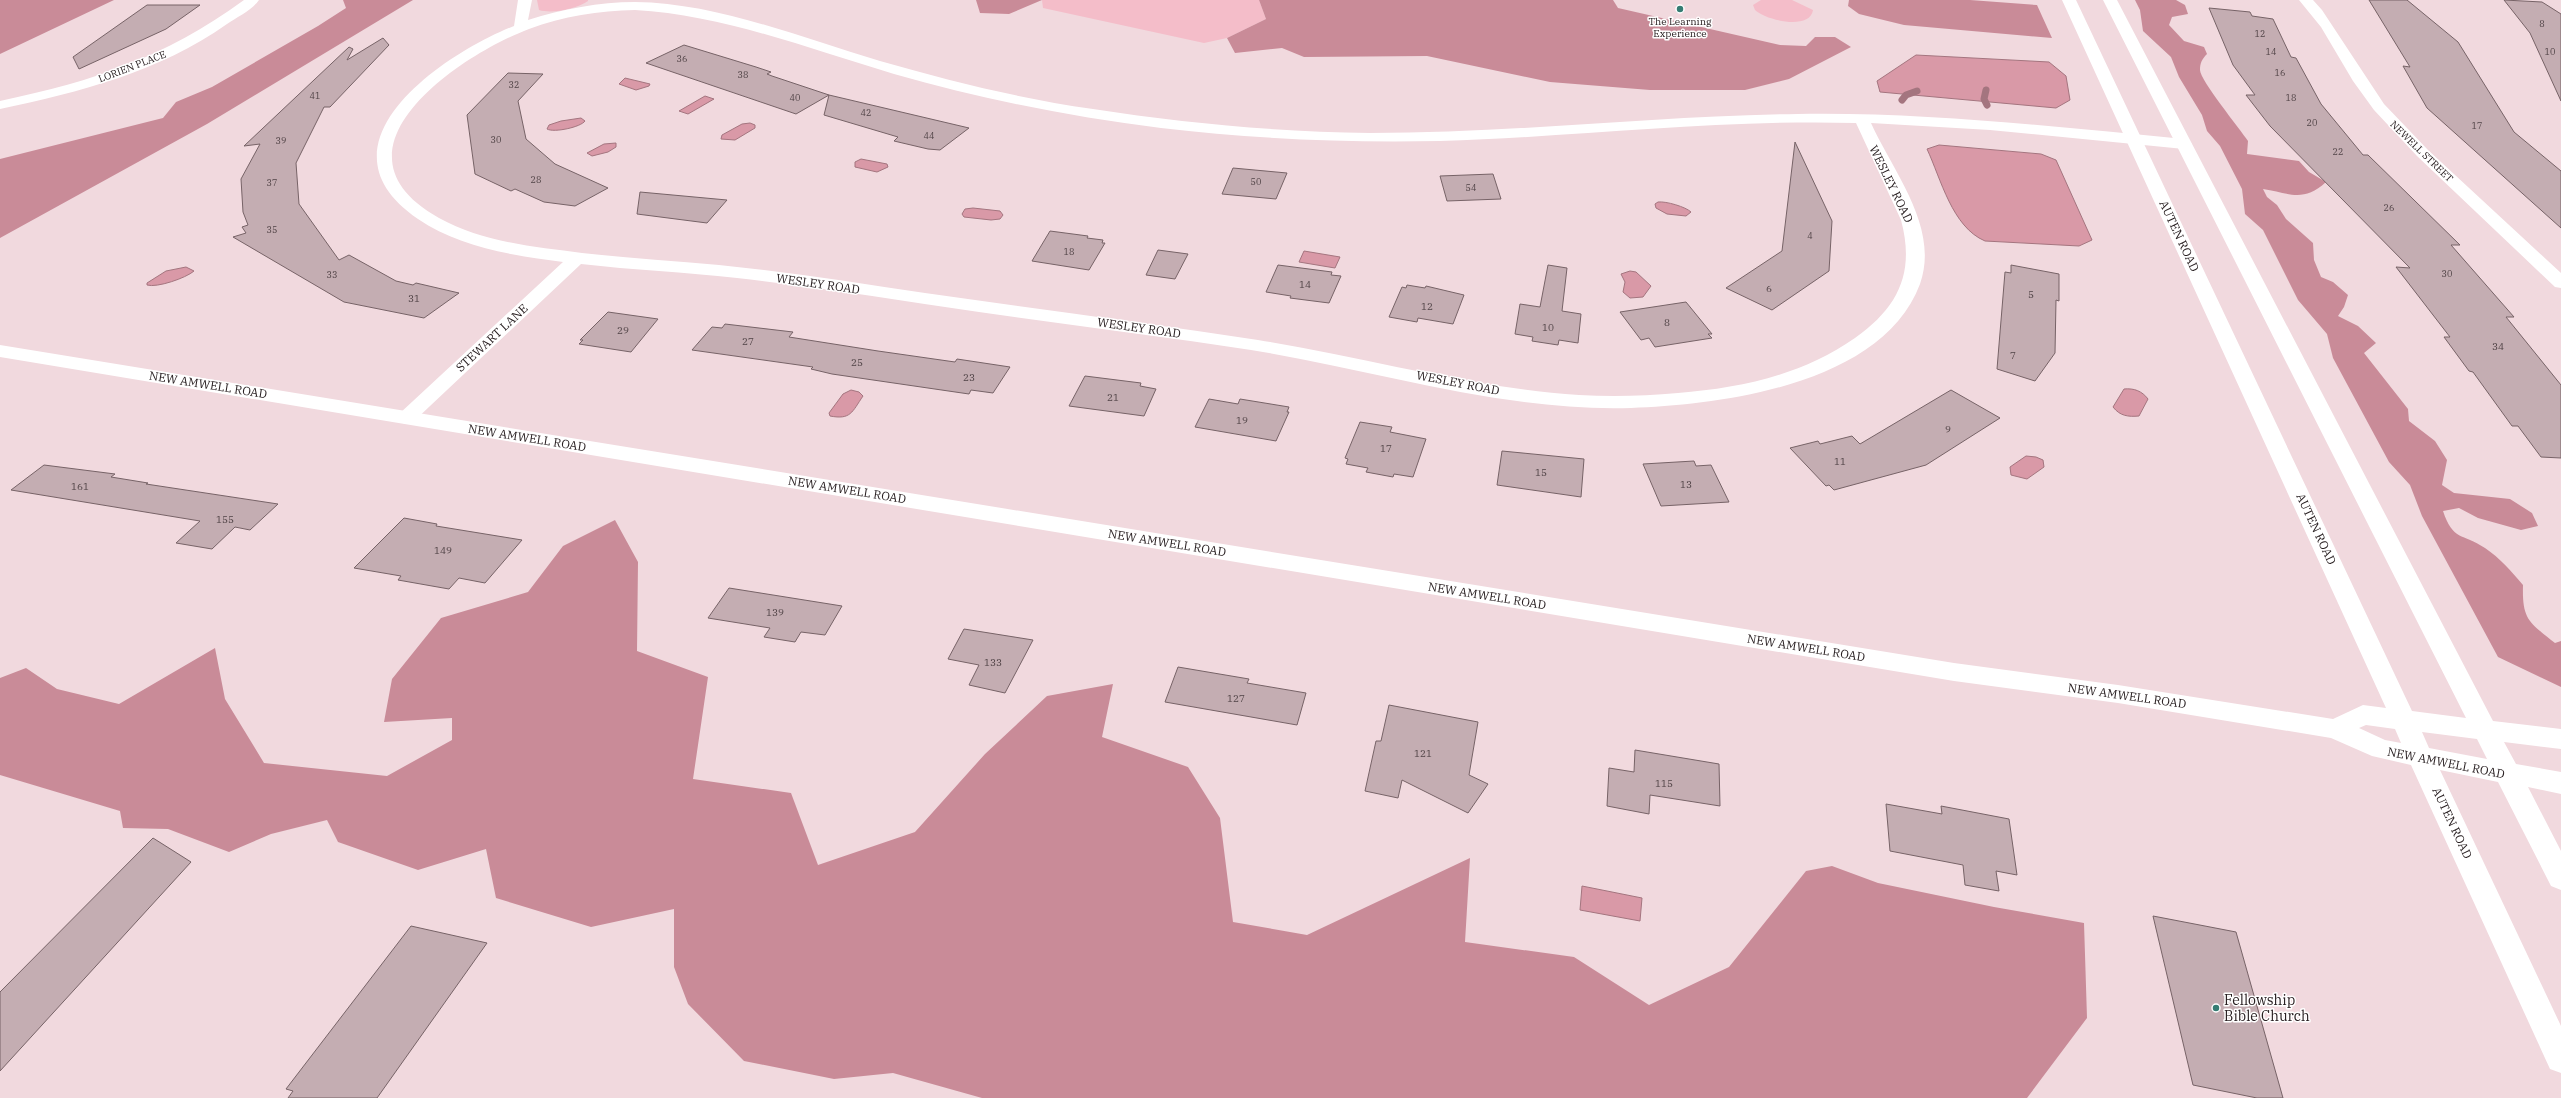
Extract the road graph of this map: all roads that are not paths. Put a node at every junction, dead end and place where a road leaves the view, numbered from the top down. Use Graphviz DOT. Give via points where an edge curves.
graph roads {
  1 [pos="252,0"];
  2 [pos="525,0"];
  3 [pos="2069,0"];
  4 [pos="2110,0"];
  5 [pos="2306,0"];
  6 [pos="611,3"];
  7 [pos="520,27"];
  8 [pos="0,104"];
  9 [pos="1861,118"];
  10 [pos="2134,140"];
  11 [pos="2184,144"];
  12 [pos="578,257"];
  13 [pos="2561,283"];
  14 [pos="0,351"];
  15 [pos="406,418"];
  16 [pos="2404,719"];
  17 [pos="2335,729"];
  18 [pos="2484,729"];
  19 [pos="2561,739"];
  20 [pos="2422,758"];
  21 [pos="2508,775"];
  22 [pos="2561,783"];
  23 [pos="2561,878"];
  24 [pos="2561,1059"];
  1 -- 8 [label="street, LORIEN PLACE" via="193,41 157,58 72,88"];
  2 -- 7 [label="street"];
  3 -- 10 [label="street, AUTEN ROAD"];
  4 -- 11 [label="street"];
  5 -- 13 [label="street, NEWELL STREET" via="2334,32 2368,94 2381,109"];
  6 -- 7 [label="street, WESLEY ROAD"];
  6 -- 9 [label="street, WESLEY ROAD" via="655,6 714,16 967,90 1027,103 1088,114 1246,132 1372,138 1458,137 1752,120"];
  7 -- 12 [label="street, WESLEY ROAD" via="490,40 452,63 414,93 396,119 385,159 390,178 410,206 439,225 486,242 525,251"];
  9 -- 10 [label="street, WESLEY ROAD" via="1944,122"];
  9 -- 12 [label="street, WESLEY ROAD" via="1910,218 1917,251 1913,280 1898,308 1877,331 1848,352 1812,371 1783,381 1715,397 1579,401 1514,394 1309,354 1180,334 737,272"];
  10 -- 11 [label="street, WESLEY ROAD"];
  10 -- 16 [label="street, AUTEN ROAD"];
  11 -- 18 [label="street"];
  12 -- 15 [label="street, STEWART LANE"];
  14 -- 15 [label="street, NEW AMWELL ROAD"];
  15 -- 17 [label="street, NEW AMWELL ROAD" via="1954,672 2118,694"];
  16 -- 17 [label="street" via="2363,715"];
  16 -- 18 [label="street"];
  16 -- 20 [label="street, AUTEN ROAD"];
  17 -- 20 [label="street, NEW AMWELL ROAD" via="2381,749"];
  18 -- 19 [label="street"];
  18 -- 21 [label="street"];
  20 -- 21 [label="street, NEW AMWELL ROAD"];
  20 -- 24 [label="street, AUTEN ROAD"];
  21 -- 22 [label="street, NEW AMWELL ROAD"];
  21 -- 23 [label="street"];
}
